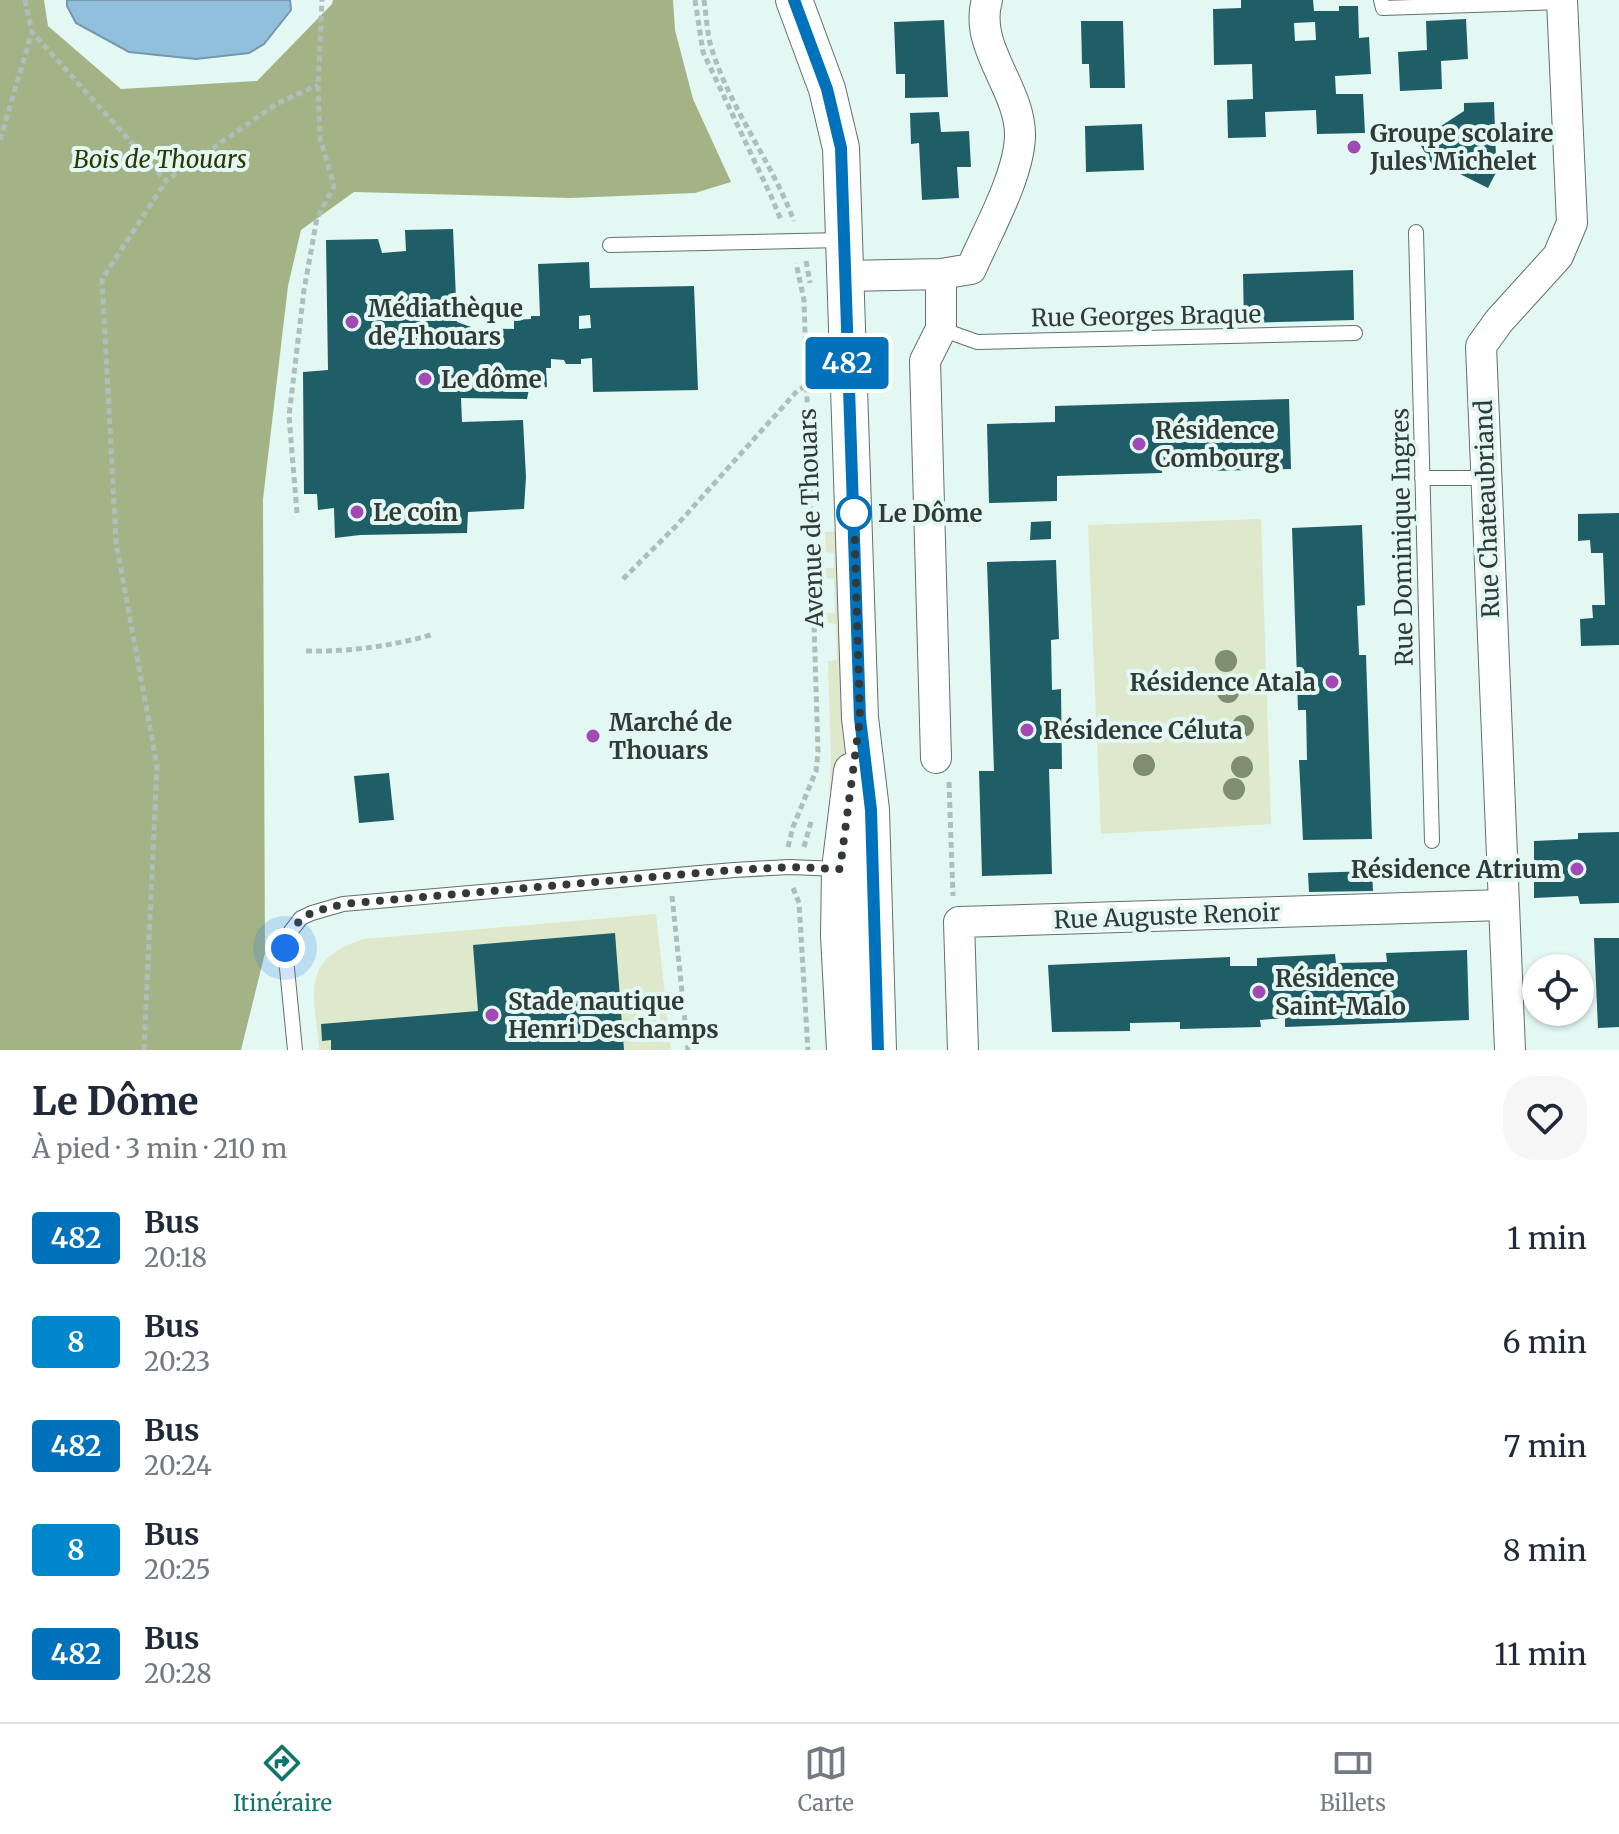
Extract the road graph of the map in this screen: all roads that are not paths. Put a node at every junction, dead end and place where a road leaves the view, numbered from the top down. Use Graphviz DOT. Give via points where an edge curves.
graph roads {
  1 [pos="794,0"];
  2 [pos="987,0"];
  3 [pos="1381,0"];
  4 [pos="1562,1"];
  5 [pos="1416,232"];
  6 [pos="844,240"];
  7 [pos="610,245"];
  8 [pos="941,274"];
  9 [pos="845,276"];
  10 [pos="941,329"];
  11 [pos="1355,333"];
  12 [pos="1422,478"];
  13 [pos="1485,478"];
  14 [pos="936,758"];
  15 [pos="1432,841"];
  16 [pos="856,869"];
  17 [pos="1503,905"];
  18 [pos="295,1050"];
  19 [pos="845,1050"];
  20 [pos="878,1050"];
  21 [pos="963,1050"];
  22 [pos="1510,1050"];
  1 -- 6 [label="street, Avenue de Thouars" via="827,89 841,148"];
  2 -- 8 [label="street" via="986,35 1018,115 1018,152 971,269"];
  3 -- 4 [label="lane" via="1383,8"];
  4 -- 13 [label="street, Rue Chateaubriand" via="1572,223 1558,256 1481,346"];
  5 -- 12 [label="lane, Rue Dominique Ingres"];
  6 -- 7 [label="lane"];
  6 -- 9 [label="street, Avenue de Thouars"];
  8 -- 9 [label="street"];
  8 -- 10 [label="street"];
  9 -- 16 [label="street, Avenue de Thouars" via="860,718"];
  10 -- 11 [label="lane, Rue Georges Braque" via="977,342"];
  10 -- 14 [label="street" via="925,361"];
  12 -- 13 [label="lane"];
  12 -- 15 [label="lane, Rue Dominique Ingres"];
  13 -- 17 [label="street, Rue Chateaubriand"];
  16 -- 18 [label="lane" via="670,875 343,904 312,913 301,918 285,948"];
  16 -- 19 [label="street, Avenue de Thouars" via="839,935"];
  16 -- 20 [label="street, Avenue de Thouars"];
  17 -- 21 [label="street, Rue Auguste Renoir" via="959,922"];
  17 -- 22 [label="street, Rue Chateaubriand"];
}
